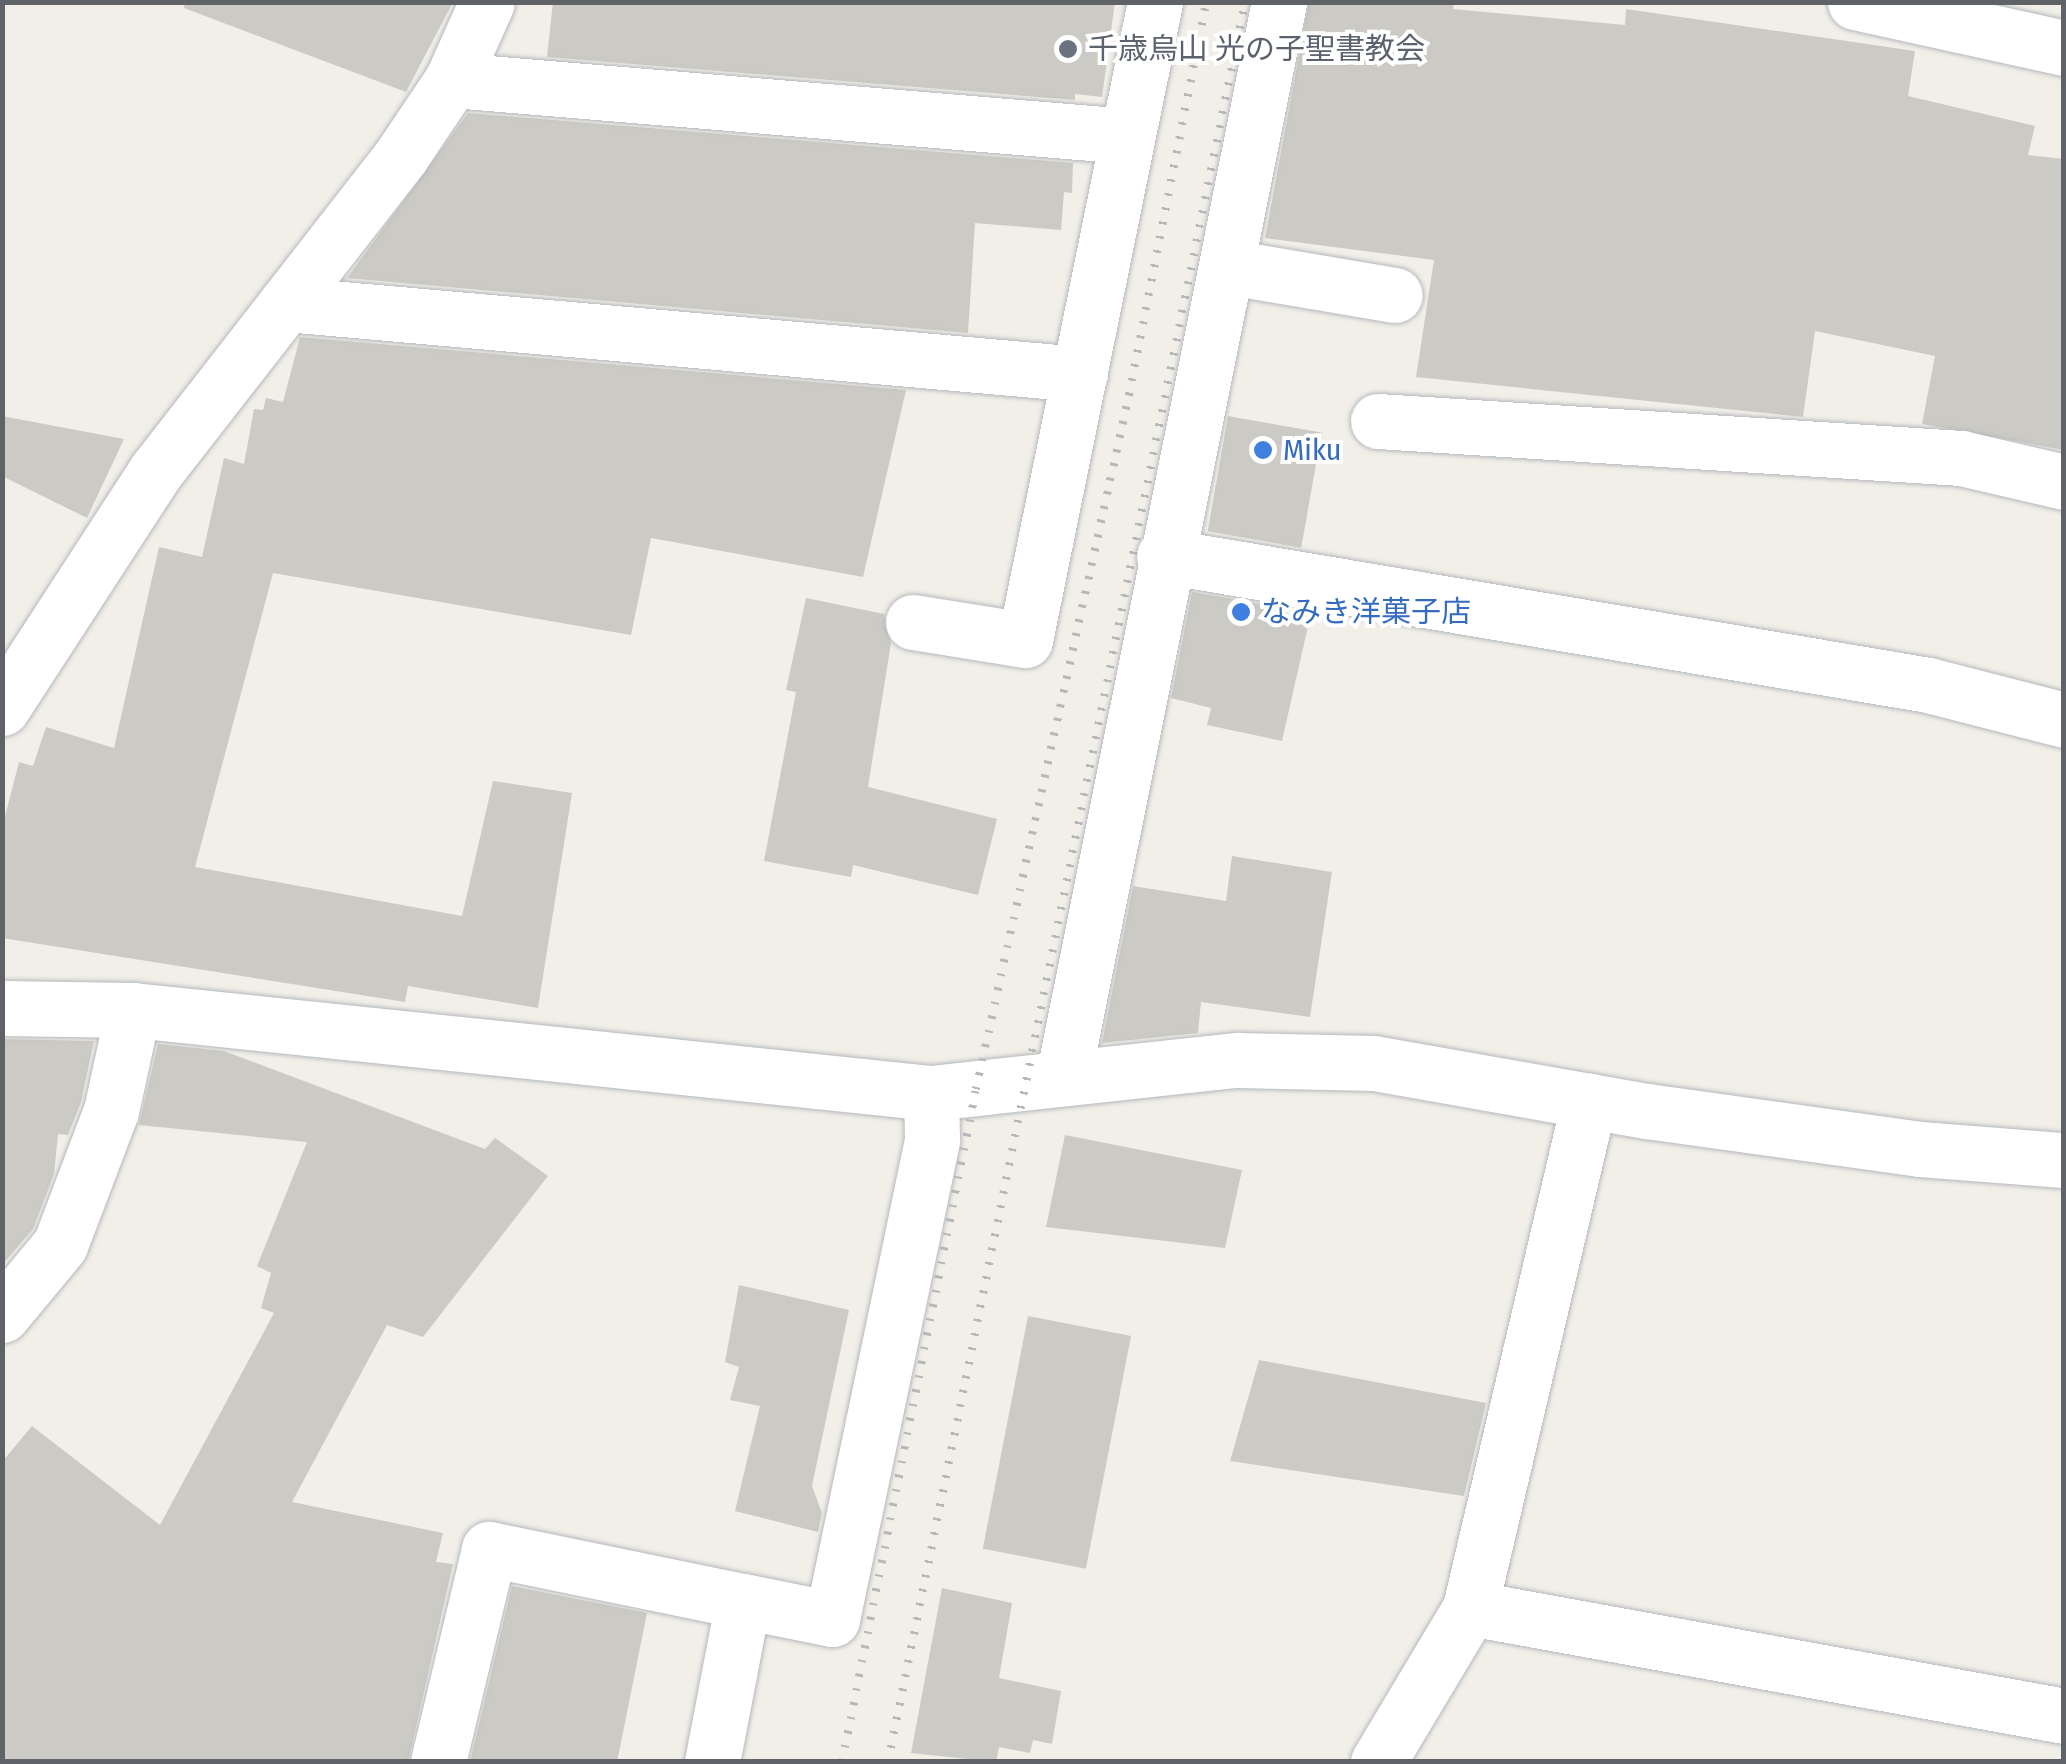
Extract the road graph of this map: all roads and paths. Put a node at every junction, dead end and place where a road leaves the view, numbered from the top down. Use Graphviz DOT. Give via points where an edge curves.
graph roads {
  1 [pos="487,2"];
  2 [pos="1156,2"];
  3 [pos="1279,2"];
  4 [pos="1855,2"];
  5 [pos="2064,48"];
  6 [pos="452,80"];
  7 [pos="1128,136"];
  8 [pos="1228,267"];
  9 [pos="1395,296"];
  10 [pos="286,304"];
  11 [pos="1080,374"];
  12 [pos="1378,422"];
  13 [pos="2064,482"];
  14 [pos="1164,556"];
  15 [pos="913,622"];
  16 [pos="2,708"];
  17 [pos="2064,720"];
  18 [pos="2,1008"];
  19 [pos="133,1010"];
  20 [pos="1063,1078"];
  21 [pos="931,1093"];
  22 [pos="1589,1101"];
  23 [pos="2064,1160"];
  24 [pos="2,1315"];
  25 [pos="743,1601"];
  26 [pos="1470,1608"];
  27 [pos="2064,1716"];
  28 [pos="438,1762"];
  29 [pos="712,1762"];
  30 [pos="1378,1762"];
  1 -- 6 [label="street"];
  2 -- 7 [label="street"];
  3 -- 8 [label="street"];
  4 -- 5 [label="street"];
  6 -- 7 [label="street"];
  6 -- 10 [label="street"];
  7 -- 11 [label="street"];
  8 -- 9 [label="street"];
  8 -- 14 [label="street"];
  10 -- 11 [label="street"];
  10 -- 16 [label="street" via="156,471"];
  11 -- 15 [label="street" via="1025,640"];
  12 -- 13 [label="street" via="1961,458"];
  14 -- 17 [label="street" via="1928,685"];
  14 -- 20 [label="street"];
  18 -- 19 [label="street"];
  19 -- 21 [label="street"];
  19 -- 24 [label="street" via="111,1111 60,1245"];
  20 -- 21 [label="street"];
  20 -- 22 [label="street" via="1237,1060 1374,1063"];
  21 -- 25 [label="street" via="932,1139 832,1619"];
  22 -- 23 [label="street" via="1920,1149"];
  22 -- 26 [label="street"];
  25 -- 28 [label="street" via="489,1549"];
  25 -- 29 [label="street"];
  26 -- 27 [label="street"];
  26 -- 30 [label="street"];
}
